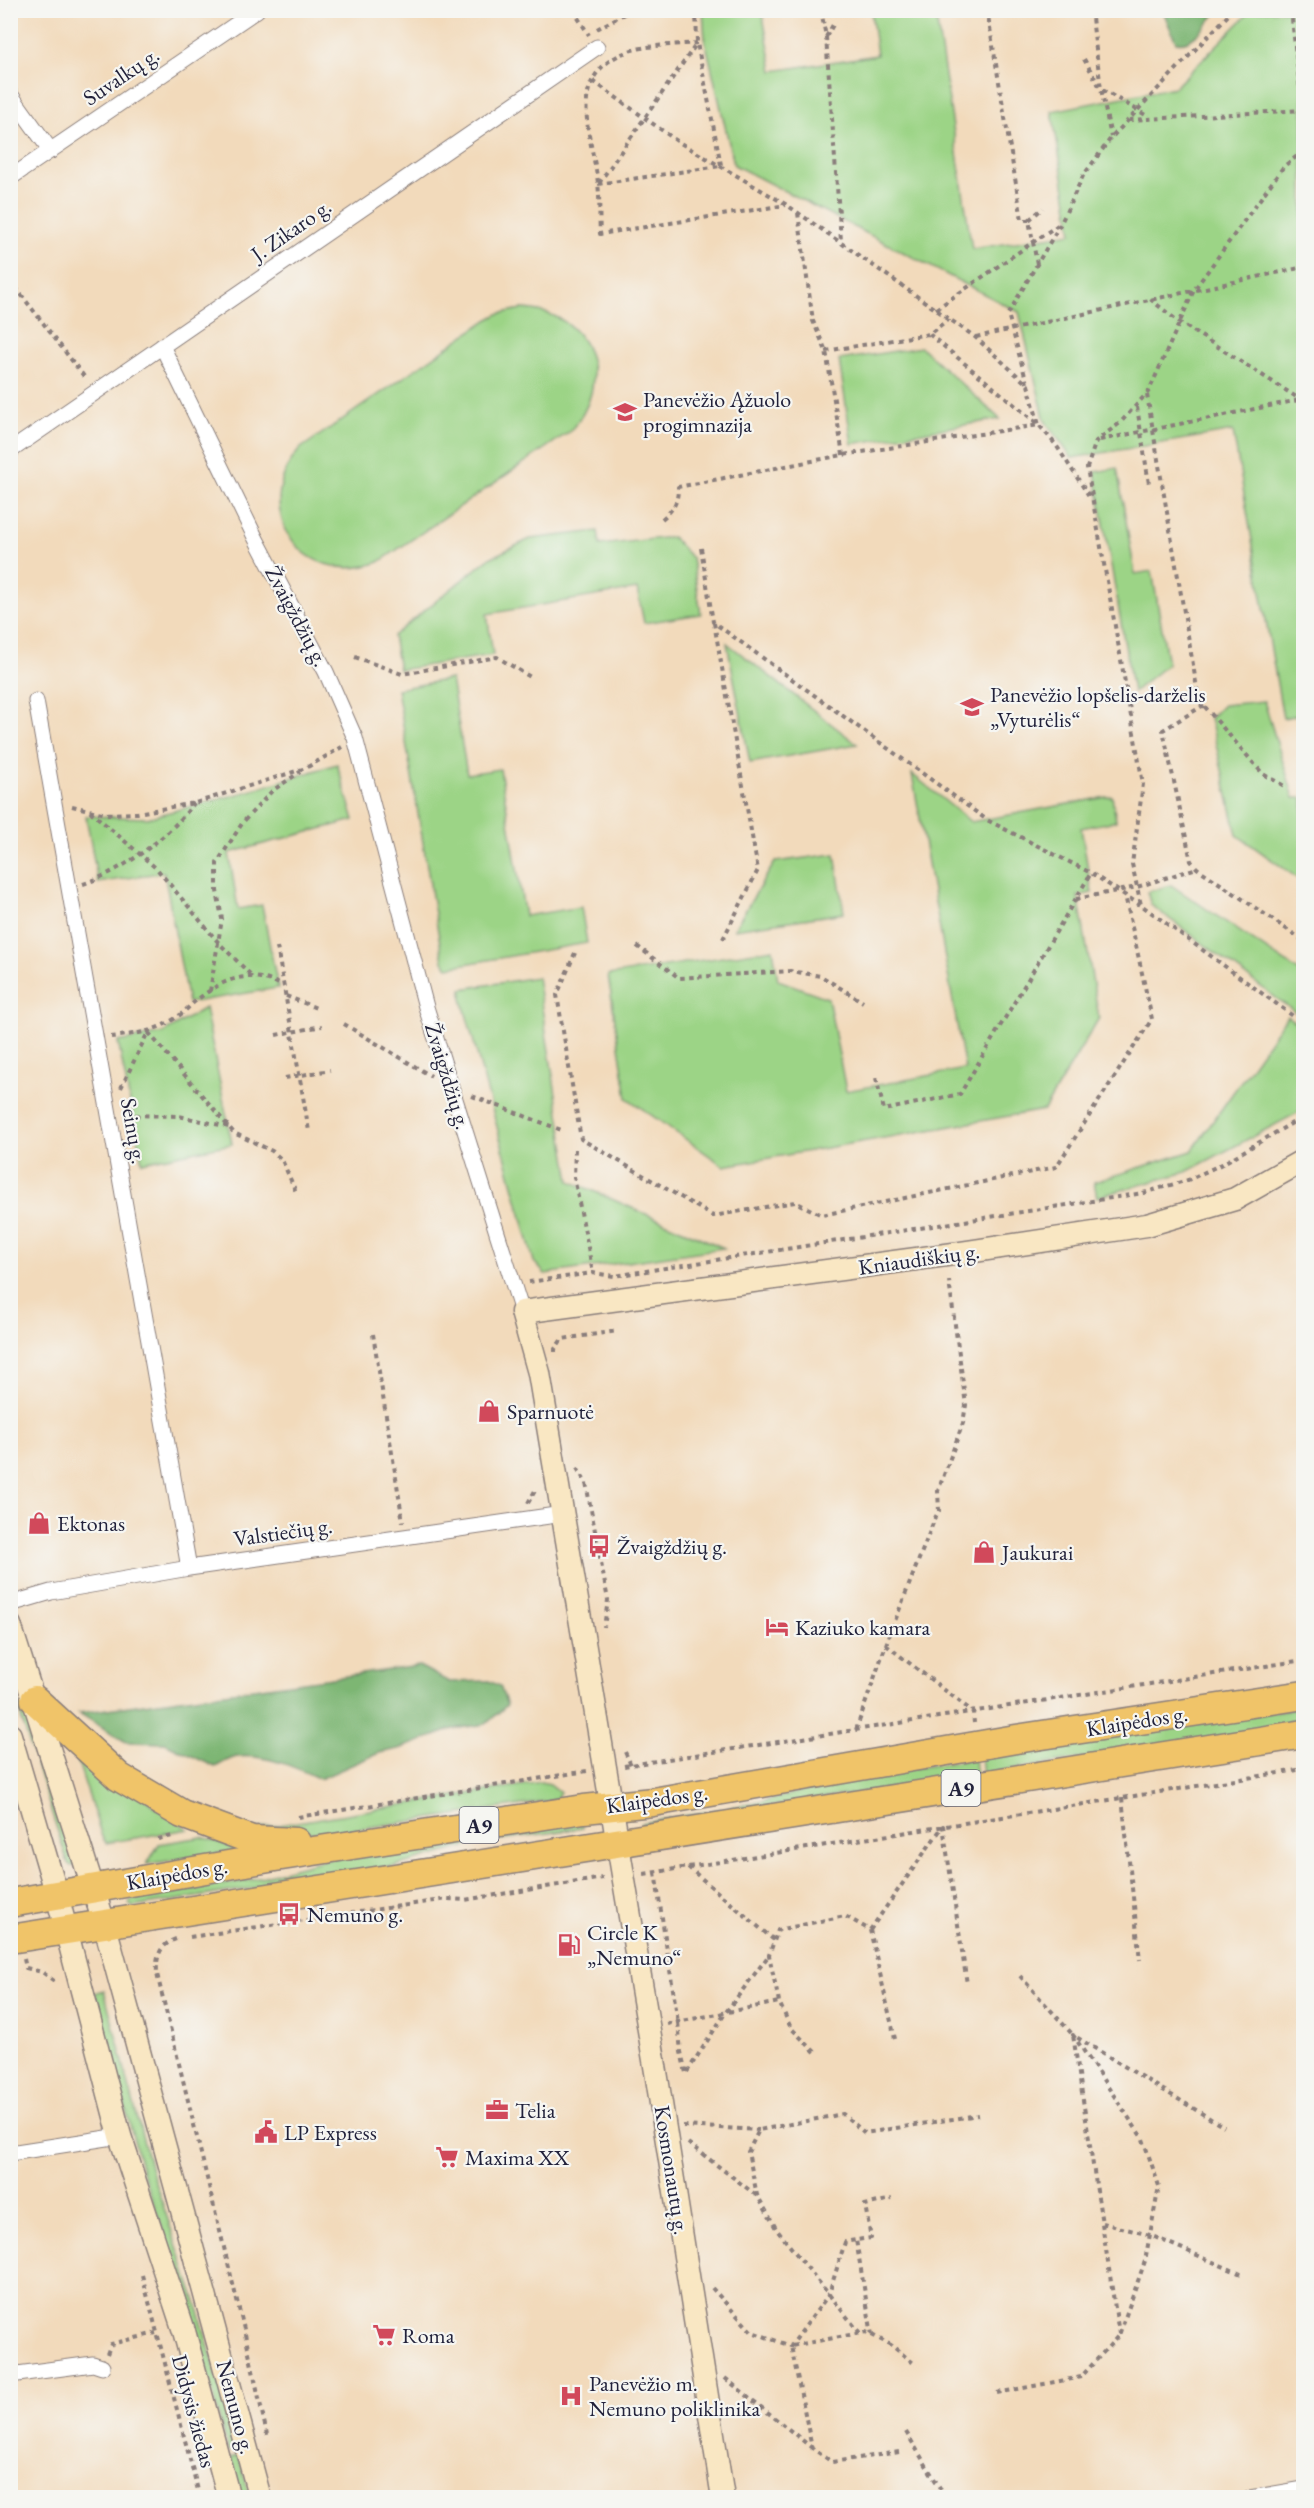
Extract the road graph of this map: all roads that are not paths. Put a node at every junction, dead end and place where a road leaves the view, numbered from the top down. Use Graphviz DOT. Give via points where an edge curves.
graph roads {
  1 [pos="257,10"];
  2 [pos="593,40"];
  3 [pos="10,94"];
  4 [pos="51,151"];
  5 [pos="10,178"];
  6 [pos="162,346"];
  7 [pos="10,451"];
  8 [pos="36,701"];
  9 [pos="1304,1160"];
  10 [pos="522,1312"];
  11 [pos="563,1514"];
  12 [pos="189,1568"];
  13 [pos="10,1604"];
  14 [pos="10,1625"];
  15 [pos="1304,1695"];
  16 [pos="35,1700"];
  17 [pos="1304,1734"];
  18 [pos="10,1735"];
  19 [pos="612,1806"];
  20 [pos="618,1843"];
  21 [pos="346,1846"];
  22 [pos="94,1889"];
  23 [pos="57,1895"];
  24 [pos="10,1903"];
  25 [pos="105,1926"];
  26 [pos="66,1931"];
  27 [pos="10,1939"];
  28 [pos="120,2136"];
  29 [pos="10,2153"];
  30 [pos="102,2367"];
  31 [pos="10,2375"];
  32 [pos="1304,2489"];
  33 [pos="229,2498"];
  34 [pos="260,2498"];
  35 [pos="723,2498"];
  36 [pos="1251,2498"];
  1 -- 4 [label="street, Suvalkų g."];
  2 -- 6 [label="street, J. Zikaro g."];
  3 -- 4 [label="street"];
  4 -- 5 [label="street, Suvalkų g."];
  6 -- 7 [label="street, J. Zikaro g."];
  6 -- 10 [label="street, Žvaigždžių g." via="326,672 355,738 426,1007"];
  8 -- 12 [label="street, Seinų g."];
  9 -- 10 [label="main road, Kniaudiškių g." via="1235,1199 1147,1225"];
  10 -- 11 [label="main road, Žvaigždžių g." via="540,1373"];
  11 -- 12 [label="street, Valstiečių g."];
  11 -- 19 [label="main road, Žvaigždžių g."];
  12 -- 13 [label="street, Valstiečių g." via="51,1592"];
  14 -- 16 [label="main road, Nemuno g."];
  15 -- 19 [label="highway, Klaipėdos g. / A9"];
  16 -- 21 [label="highway" via="119,1777 182,1814 252,1840"];
  16 -- 22 [label="main road, Nemuno g."];
  17 -- 20 [label="highway, Klaipėdos g. / A9"];
  18 -- 23 [label="main road, Nemuno g."];
  19 -- 20 [label="main road, Žvaigždžių g."];
  19 -- 21 [label="highway, Klaipėdos g. / A9"];
  20 -- 25 [label="highway, Klaipėdos g. / A9"];
  20 -- 35 [label="main road, Kosmonautų g."];
  21 -- 22 [label="highway, Klaipėdos g. / A9"];
  22 -- 23 [label="highway, Klaipėdos g. / A9"];
  22 -- 25 [label="main road, Nemuno g."];
  23 -- 24 [label="highway, Klaipėdos g. / A9"];
  23 -- 26 [label="main road, Nemuno g."];
  25 -- 26 [label="highway, Klaipėdos g. / A9"];
  25 -- 34 [label="main road, Nemuno g."];
  26 -- 27 [label="highway, Klaipėdos g. / A9"];
  26 -- 28 [label="main road, Nemuno g."];
  28 -- 29 [label="street"];
  28 -- 33 [label="main road, Nemuno g." via="184,2331"];
  30 -- 31 [label="street" via="93,2364"];
  32 -- 36 [label="street"];
}
